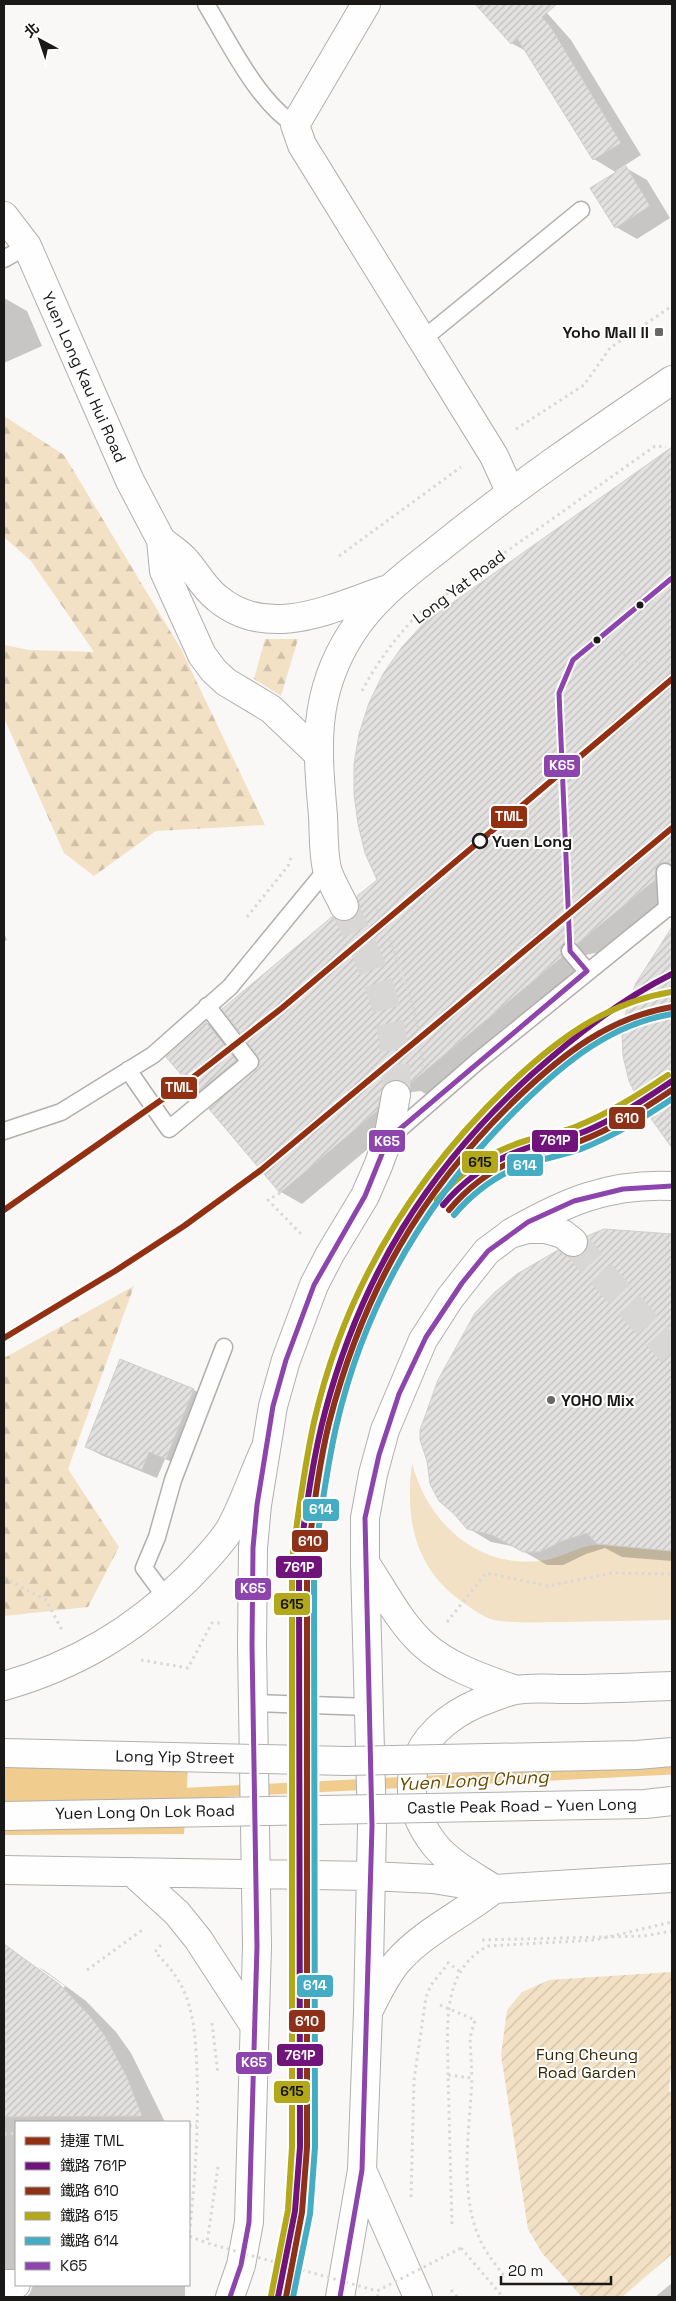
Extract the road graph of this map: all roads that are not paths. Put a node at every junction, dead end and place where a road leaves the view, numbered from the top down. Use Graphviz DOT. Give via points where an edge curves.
graph roads {
  1 [pos="206,4"];
  2 [pos="366,4"];
  3 [pos="295,125"];
  4 [pos="581,210"];
  5 [pos="4,216"];
  6 [pos="15,253"];
  7 [pos="423,339"];
  8 [pos="672,380"];
  9 [pos="510,491"];
  10 [pos="161,540"];
  11 [pos="390,588"];
  12 [pos="317,753"];
  13 [pos="327,869"];
  14 [pos="665,872"];
  15 [pos="344,906"];
  16 [pos="669,907"];
  17 [pos="570,951"];
  18 [pos="587,971"];
  19 [pos="207,1006"];
  20 [pos="128,1070"];
  21 [pos="396,1095"];
  22 [pos="4,1131"];
  23 [pos="388,1140"];
  24 [pos="672,1186"];
  25 [pos="510,1234"];
  26 [pos="573,1242"];
  27 [pos="224,1347"];
  28 [pos="265,1449"];
  29 [pos="365,1563"];
  30 [pos="167,1598"];
  31 [pos="4,1686"];
  32 [pos="672,1686"];
  33 [pos="516,1690"];
  34 [pos="254,1703"];
  35 [pos="368,1707"];
  36 [pos="672,1752"];
  37 [pos="4,1753"];
  38 [pos="672,1801"];
  39 [pos="347,1809"];
  40 [pos="4,1816"];
  41 [pos="4,1870"];
  42 [pos="132,1872"];
  43 [pos="257,1874"];
  44 [pos="370,1876"];
  45 [pos="672,1878"];
  46 [pos="494,1889"];
  47 [pos="368,2012"];
  48 [pos="254,2024"];
  49 [pos="362,2170"];
  50 [pos="230,2297"];
  51 [pos="340,2297"];
  52 [pos="418,2297"];
  1 -- 3 [label="lane" via="266,100 279,115"];
  2 -- 3 [label="main road"];
  3 -- 7 [label="main road" via="302,145"];
  4 -- 7 [label="lane"];
  5 -- 6 [label="main road, Yuen Long Kau Hui Road"];
  6 -- 10 [label="main road, Yuen Long Kau Hui Road"];
  7 -- 9 [label="main road" via="494,456"];
  8 -- 9 [label="main road"];
  9 -- 11 [label="main road"];
  10 -- 11 [label="main road, Yuen Long Kau Hui Road" via="184,558 217,598 237,611 258,617 276,620 317,614"];
  10 -- 12 [label="main road, Yuen Long Kau Hui Road" via="164,571 202,655 214,672 271,708"];
  11 -- 12 [label="main road" via="362,618 334,666 320,711"];
  12 -- 13 [label="main road"];
  13 -- 15 [label="main road"];
  13 -- 19 [label="lane" via="230,987"];
  14 -- 16 [label="lane"];
  16 -- 18 [label="lane"];
  17 -- 18 [label="lane"];
  18 -- 23 [label="lane"];
  19 -- 20 [label="lane" via="153,1055"];
  19 -- 20 [label="lane" via="250,1062 169,1129"];
  20 -- 22 [label="lane" via="61,1112"];
  21 -- 23 [label="main road"];
  23 -- 28 [label="main road" via="365,1196 330,1254 299,1322 281,1378"];
  24 -- 25 [label="main road" via="618,1188 585,1196"];
  25 -- 26 [label="main road" via="527,1229 546,1229 563,1234"];
  25 -- 29 [label="main road" via="487,1251 450,1298 423,1340 385,1430 372,1474 365,1518"];
  27 -- 30 [label="lane" via="173,1480 144,1568"];
  28 -- 30 [label="main road" via="230,1529"];
  28 -- 34 [label="main road" via="254,1548"];
  29 -- 33 [label="main road" via="424,1645 478,1676"];
  29 -- 35 [label="main road"];
  30 -- 31 [label="main road" via="109,1642 42,1675"];
  32 -- 33 [label="main road"];
  33 -- 46 [label="main road, bridge" via="471,1705 448,1718 426,1739 415,1762 411,1791 419,1818 434,1844 448,1858"];
  34 -- 35 [label="lane"];
  34 -- 43 [label="main road, bridge"];
  35 -- 44 [label="main road, bridge" via="372,1826"];
  36 -- 37 [label="main road, Long Yip Street, bridge" via="346,1761"];
  38 -- 39 [label="main road, Castle Peak Road – Yuen Long, bridge"];
  39 -- 40 [label="main road, Yuen Long On Lok Road, bridge"];
  41 -- 42 [label="main road"];
  42 -- 43 [label="main road"];
  42 -- 48 [label="main road" via="177,1913 198,1938"];
  43 -- 44 [label="main road"];
  43 -- 48 [label="main road"];
  44 -- 46 [label="main road" via="433,1879"];
  44 -- 47 [label="main road"];
  45 -- 46 [label="main road"];
  46 -- 47 [label="main road" via="426,1936 398,1962"];
  47 -- 49 [label="main road"];
  48 -- 50 [label="main road" via="249,2222 241,2265"];
  49 -- 51 [label="main road"];
  49 -- 52 [label="main road"];
}
